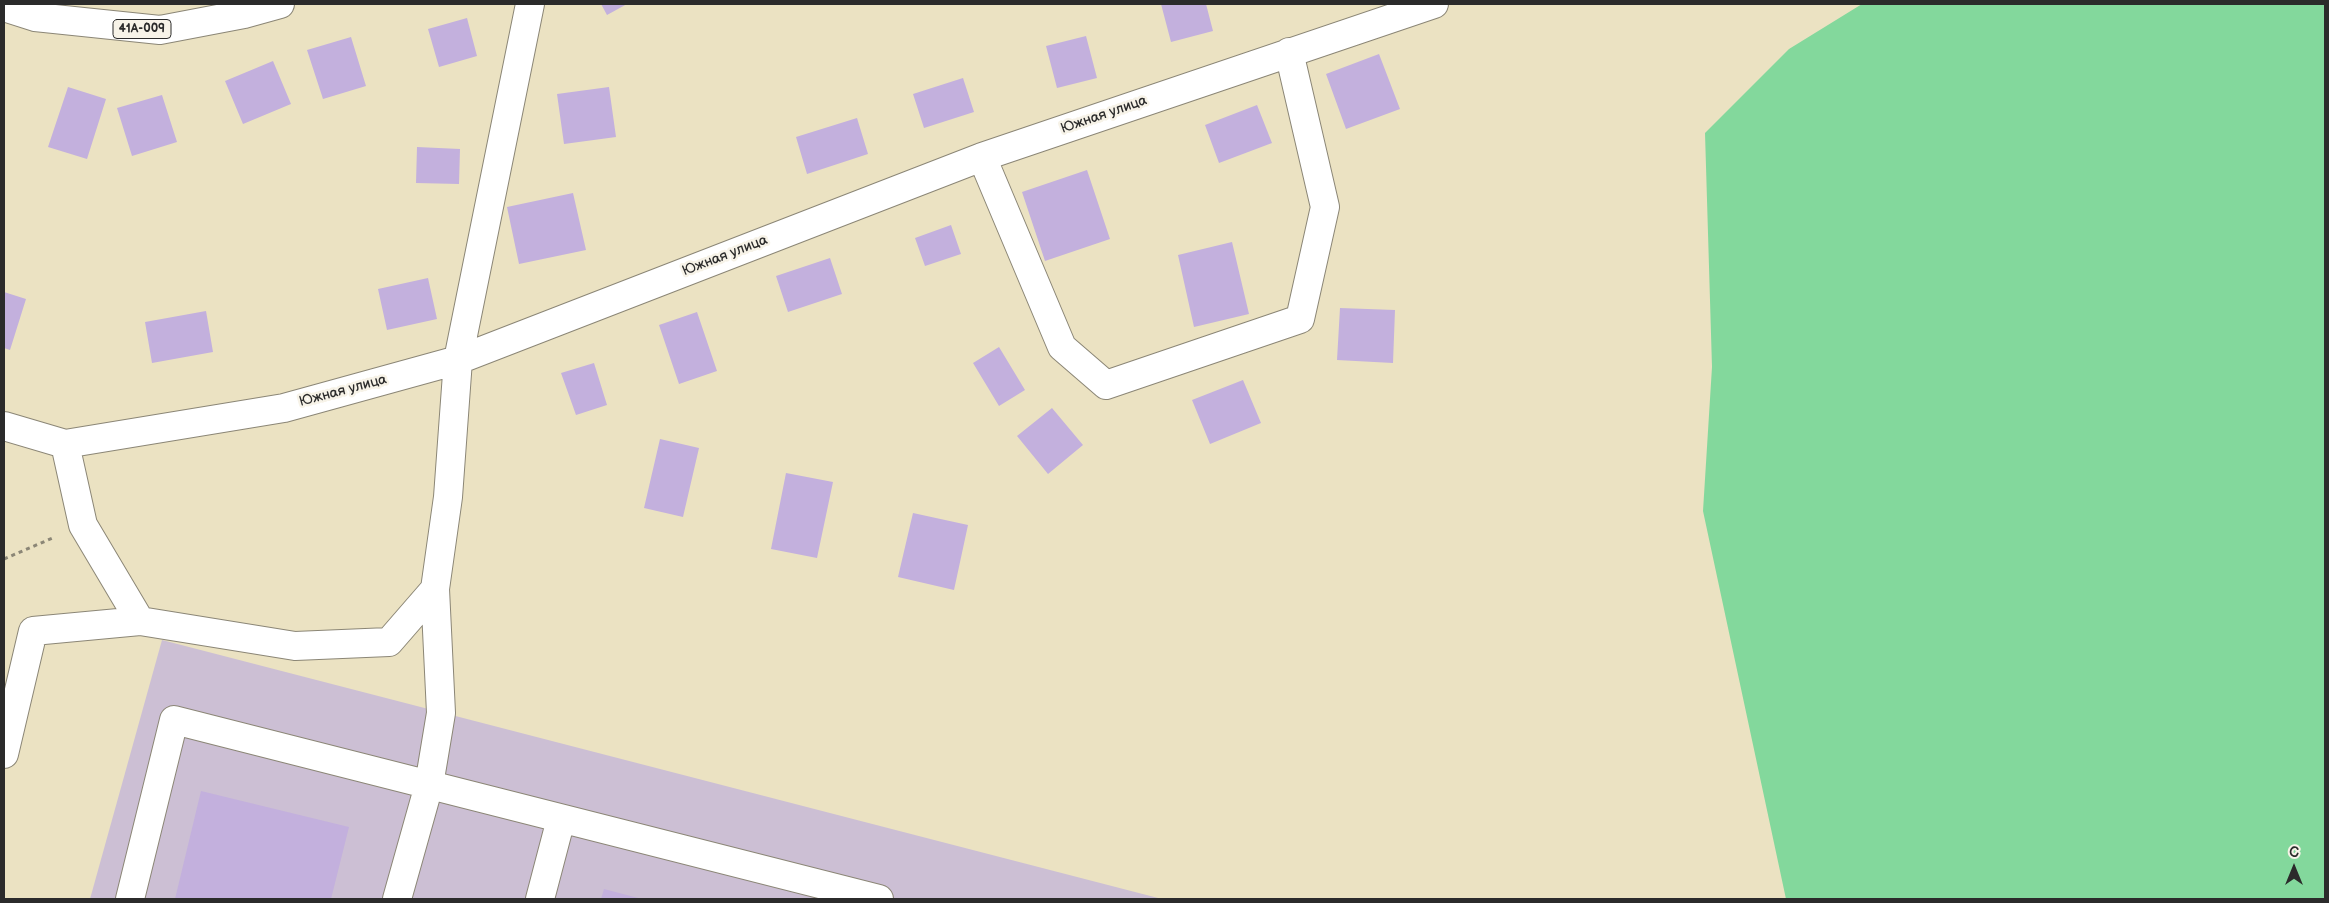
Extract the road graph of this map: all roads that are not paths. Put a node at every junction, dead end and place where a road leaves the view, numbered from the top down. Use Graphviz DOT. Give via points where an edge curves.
graph roads {
  1 [pos="280,4"];
  2 [pos="530,4"];
  3 [pos="1434,4"];
  4 [pos="4,7"];
  5 [pos="1289,52"];
  6 [pos="982,156"];
  7 [pos="458,360"];
  8 [pos="4,426"];
  9 [pos="65,444"];
  10 [pos="435,589"];
  11 [pos="140,620"];
  12 [pos="4,754"];
  13 [pos="429,785"];
  14 [pos="560,819"];
  15 [pos="791,888"];
  16 [pos="130,899"];
  17 [pos="397,899"];
  18 [pos="540,899"];
  19 [pos="879,899"];
  1 -- 4 [label="street, 41А-009" via="160,30 35,17"];
  2 -- 7 [label="street"];
  3 -- 5 [label="street, Южная улица"];
  5 -- 6 [label="street, Южная улица"];
  5 -- 6 [label="street" via="1325,207 1300,320 1106,385 1062,347"];
  6 -- 7 [label="street, Южная улица"];
  7 -- 9 [label="street, Южная улица" via="284,408"];
  7 -- 10 [label="street" via="448,497"];
  8 -- 9 [label="street, Южная улица"];
  9 -- 11 [label="street" via="83,524"];
  10 -- 11 [label="street" via="389,642 295,646"];
  10 -- 13 [label="street" via="441,712"];
  11 -- 12 [label="street" via="32,631"];
  13 -- 14 [label="street"];
  13 -- 16 [label="street" via="174,720"];
  13 -- 17 [label="street"];
  14 -- 15 [label="street"];
  14 -- 18 [label="street"];
  15 -- 19 [label="street"];
}
